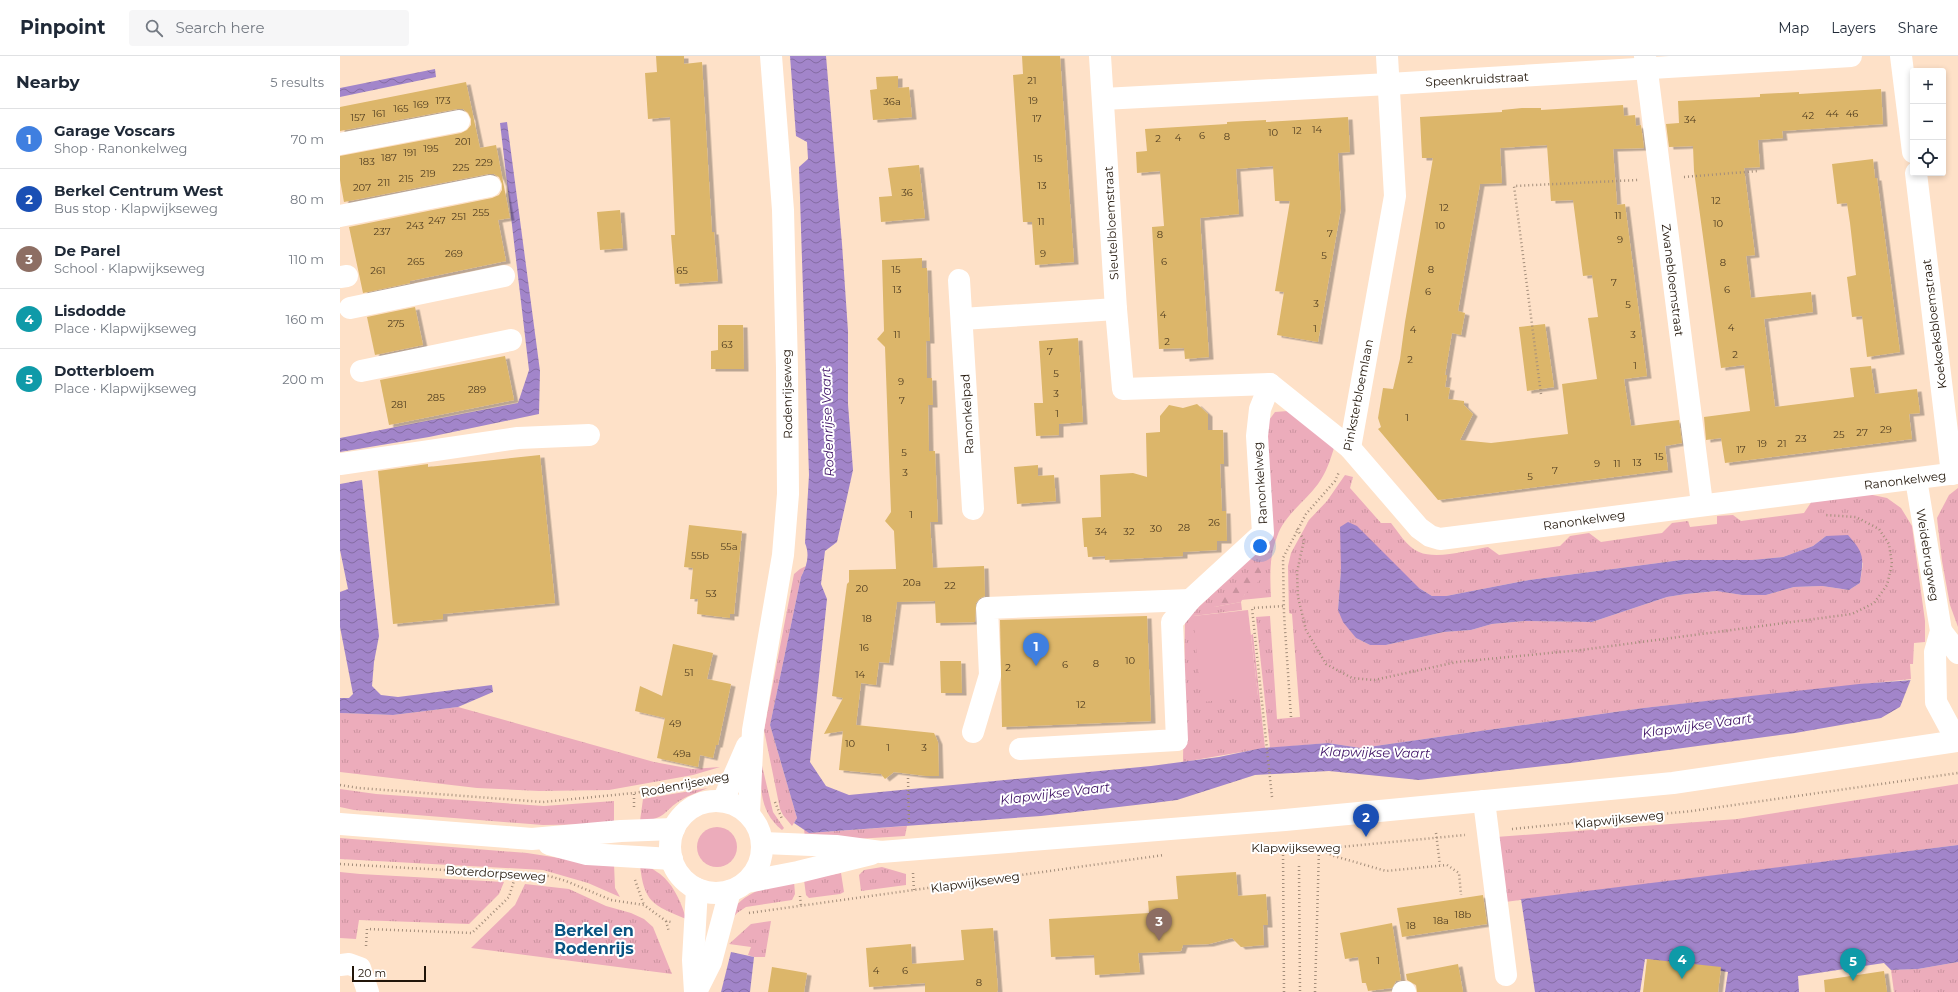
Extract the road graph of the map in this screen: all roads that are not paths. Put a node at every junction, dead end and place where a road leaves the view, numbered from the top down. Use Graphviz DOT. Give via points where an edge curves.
graph roads {
  1 [pos="771,56"];
  2 [pos="1100,56"];
  3 [pos="1387,56"];
  4 [pos="1851,56"];
  5 [pos="1901,56"];
  6 [pos="1646,63"];
  7 [pos="1389,84"];
  8 [pos="1103,99"];
  9 [pos="459,121"];
  10 [pos="1912,140"];
  11 [pos="340,144"];
  12 [pos="1916,176"];
  13 [pos="490,186"];
  14 [pos="340,216"];
  15 [pos="504,276"];
  16 [pos="959,280"];
  17 [pos="350,308"];
  18 [pos="1116,309"];
  19 [pos="962,319"];
  20 [pos="511,340"];
  21 [pos="361,370"];
  22 [pos="1270,384"];
  23 [pos="589,435"];
  24 [pos="1350,448"];
  25 [pos="340,464"];
  26 [pos="1955,474"];
  27 [pos="1916,479"];
  28 [pos="1702,504"];
  29 [pos="973,509"];
  30 [pos="1190,600"];
  31 [pos="1941,631"];
  32 [pos="1958,653"];
  33 [pos="753,730"];
  34 [pos="973,732"];
  35 [pos="1958,740"];
  36 [pos="1020,749"];
  37 [pos="723,800"];
  38 [pos="1484,801"];
  39 [pos="749,814"];
  40 [pos="340,824"];
  41 [pos="674,829"];
  42 [pos="532,839"];
  43 [pos="763,843"];
  44 [pos="881,852"];
  45 [pos="672,859"];
  46 [pos="738,886"];
  47 [pos="697,889"];
  48 [pos="350,966"];
  49 [pos="1506,975"];
  50 [pos="368,992"];
  51 [pos="696,992"];
  1 -- 33 [label="street, Rodenrijseweg" via="783,210 788,368 788,494 783,554"];
  2 -- 8 [label="street, Sleutelbloemstraat"];
  3 -- 7 [label="street, Pinksterbloemlaan"];
  4 -- 6 [label="street, Speenkruidstraat"];
  5 -- 10 [label="street"];
  6 -- 7 [label="street, Speenkruidstraat"];
  6 -- 28 [label="street, Zwanebloemstraat"];
  7 -- 8 [label="street, Speenkruidstraat"];
  7 -- 24 [label="street, Pinksterbloemlaan" via="1395,196"];
  8 -- 18 [label="street, Sleutelbloemstraat"];
  9 -- 11 [label="street"];
  12 -- 26 [label="street, Koekoeksbloemstraat"];
  13 -- 14 [label="street"];
  15 -- 17 [label="street"];
  16 -- 19 [label="street, Ranonkelpad"];
  18 -- 19 [label="street"];
  18 -- 22 [label="street, Sleutelbloemstraat" via="1123,389"];
  19 -- 29 [label="street, Ranonkelpad"];
  20 -- 21 [label="street"];
  22 -- 24 [label="street, Ranonkelweg"];
  22 -- 30 [label="street, Ranonkelweg" via="1260,409 1257,436 1263,533"];
  23 -- 25 [label="street" via="518,438"];
  24 -- 28 [label="street, Ranonkelweg" via="1419,528 1440,539"];
  26 -- 27 [label="street, Ranonkelweg"];
  27 -- 28 [label="street, Ranonkelweg"];
  27 -- 31 [label="street, Weidebrugweg"];
  30 -- 34 [label="street" via="986,608 990,675"];
  30 -- 36 [label="street" via="1172,622 1177,740"];
  31 -- 32 [label="street, Weidebrugweg"];
  31 -- 35 [label="street, Weidebrugweg" via="1935,652 1936,702"];
  33 -- 37 [label="street, Rodenrijseweg"];
  33 -- 39 [label="street, Rodenrijseweg"];
  35 -- 38 [label="street, Klapwijkseweg" via="1673,783"];
  37 -- 39 [label="street" via="737,805"];
  37 -- 41 [label="street" via="693,807 685,813"];
  38 -- 44 [label="street, Klapwijkseweg" via="1276,821"];
  38 -- 49 [label="street"];
  39 -- 43 [label="street" via="757,824"];
  40 -- 42 [label="street"];
  41 -- 42 [label="street"];
  41 -- 45 [label="street" via="671,838"];
  42 -- 45 [label="street" via="587,854"];
  43 -- 44 [label="street, Klapwijkseweg" via="836,846"];
  43 -- 46 [label="street" via="760,863 755,873"];
  44 -- 46 [label="street, Klapwijkseweg"];
  45 -- 47 [label="street" via="681,876"];
  46 -- 47 [label="street" via="710,892"];
  46 -- 51 [label="street" via="719,930 711,962"];
  47 -- 51 [label="street" via="693,960"];
  48 -- 50 [label="street"];
}
